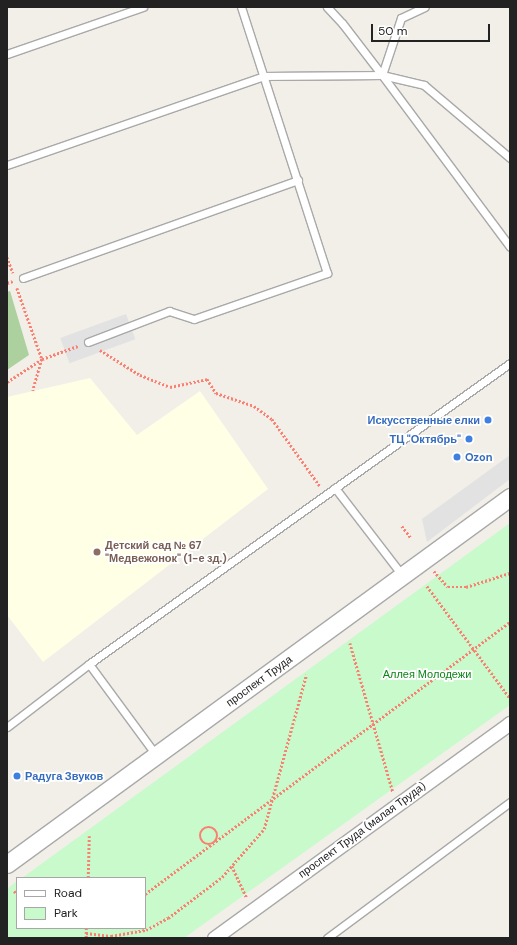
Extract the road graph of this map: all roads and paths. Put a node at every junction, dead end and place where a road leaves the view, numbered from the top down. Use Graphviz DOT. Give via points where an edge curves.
graph roads {
  1 [pos="143,7"];
  2 [pos="241,7"];
  3 [pos="327,7"];
  4 [pos="425,7"];
  5 [pos="7,54"];
  6 [pos="382,75"];
  7 [pos="264,76"];
  8 [pos="510,158"];
  9 [pos="7,165"];
  10 [pos="298,180"];
  11 [pos="510,247"];
  12 [pos="7,257"];
  13 [pos="23,278"];
  14 [pos="88,342"];
  15 [pos="42,359"];
  16 [pos="510,362"];
  17 [pos="7,382"];
  18 [pos="33,391"];
  19 [pos="335,488"];
  20 [pos="326,494"];
  21 [pos="510,497"];
  22 [pos="402,526"];
  23 [pos="411,538"];
  24 [pos="510,573"];
  25 [pos="403,577"];
  26 [pos="439,577"];
  27 [pos="426,586"];
  28 [pos="510,622"];
  29 [pos="350,643"];
  30 [pos="473,649"];
  31 [pos="89,664"];
  32 [pos="306,675"];
  33 [pos="510,698"];
  34 [pos="510,723"];
  35 [pos="373,724"];
  36 [pos="7,727"];
  37 [pos="156,756"];
  38 [pos="271,800"];
  39 [pos="510,802"];
  40 [pos="397,805"];
  41 [pos="89,836"];
  42 [pos="215,842"];
  43 [pos="7,864"];
  44 [pos="232,866"];
  45 [pos="88,877"];
  46 [pos="146,893"];
  47 [pos="253,910"];
  48 [pos="86,929"];
  49 [pos="86,933"];
  50 [pos="228,934"];
  51 [pos="86,938"];
  52 [pos="214,938"];
  53 [pos="327,938"];
  1 -- 5 [label="lane"];
  2 -- 7 [label="lane"];
  3 -- 6 [label="lane"];
  4 -- 6 [label="lane" via="401,18"];
  6 -- 7 [label="lane"];
  6 -- 8 [label="lane" via="424,85"];
  6 -- 11 [label="lane"];
  7 -- 9 [label="lane"];
  7 -- 10 [label="lane"];
  10 -- 13 [label="lane"];
  10 -- 14 [label="lane" via="327,273 194,318 169,311"];
  12 -- 15 [label="path"];
  14 -- 15 [label="path"];
  14 -- 20 [label="path" via="140,375 170,387 207,379 216,393 254,406 272,420"];
  15 -- 17 [label="path"];
  15 -- 18 [label="path"];
  16 -- 19 [label="lane"];
  19 -- 20 [label="lane"];
  19 -- 25 [label="lane"];
  20 -- 31 [label="lane"];
  21 -- 25 [label="street, проспект Труда"];
  22 -- 23 [label="path"];
  24 -- 26 [label="path" via="466,587 448,587"];
  25 -- 37 [label="street, проспект Труда"];
  27 -- 30 [label="path"];
  28 -- 30 [label="path"];
  29 -- 35 [label="path"];
  30 -- 33 [label="path"];
  30 -- 35 [label="path"];
  31 -- 36 [label="lane"];
  31 -- 37 [label="lane"];
  32 -- 38 [label="path"];
  34 -- 40 [label="street, проспект Труда (малая Труда)"];
  35 -- 38 [label="path"];
  35 -- 40 [label="path"];
  37 -- 43 [label="street, проспект Труда"];
  38 -- 42 [label="path"];
  38 -- 44 [label="path" via="264,830"];
  39 -- 53 [label="lane"];
  40 -- 47 [label="street, проспект Труда (малая Труда)"];
  41 -- 45 [label="path"];
  42 -- 42 [label="path" via="218,837 215,829 204,828 201,832 202,841 209,844"];
  42 -- 46 [label="path"];
  44 -- 47 [label="path"];
  44 -- 49 [label="path" via="222,877 168,918 146,930 111,936"];
  47 -- 50 [label="street, проспект Труда (малая Труда)"];
  48 -- 49 [label="path"];
  49 -- 51 [label="path"];
  50 -- 52 [label="street, проспект Труда (малая Труда)"];
}
